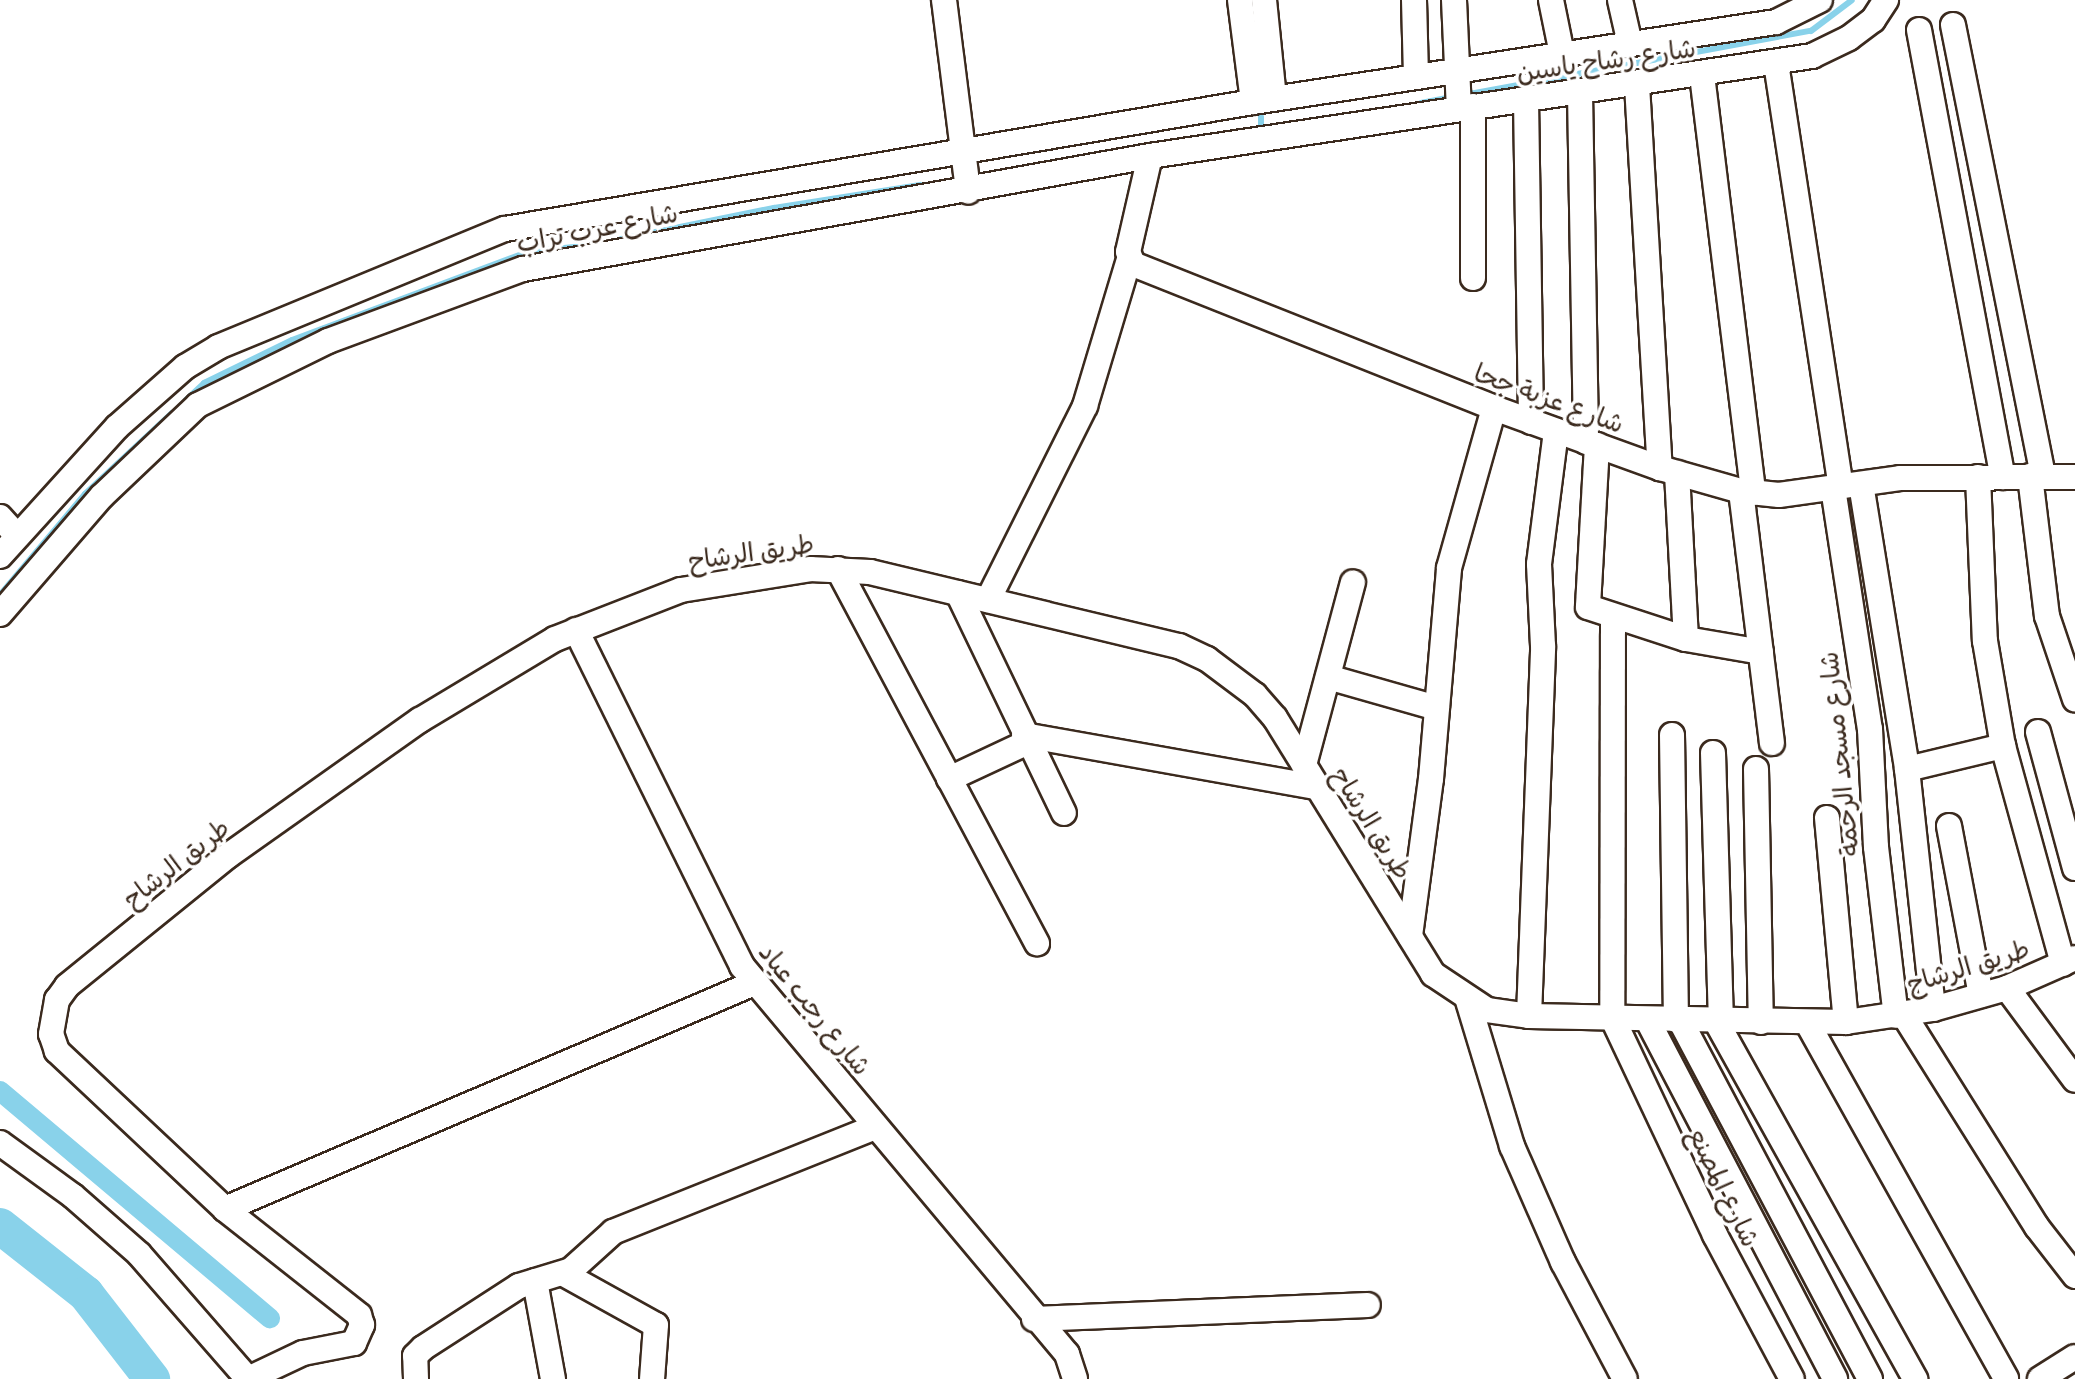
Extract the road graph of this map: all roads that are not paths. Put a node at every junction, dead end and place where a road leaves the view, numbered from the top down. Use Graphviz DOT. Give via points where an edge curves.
graph roads {
  1 [pos="944,0"];
  2 [pos="1240,0"];
  3 [pos="1264,0"];
  4 [pos="1414,0"];
  5 [pos="1454,0"];
  6 [pos="1551,0"];
  7 [pos="1620,0"];
  8 [pos="1820,0"];
  9 [pos="1886,0"];
  10 [pos="1953,25"];
  11 [pos="1919,30"];
  12 [pos="1630,44"];
  13 [pos="1562,54"];
  14 [pos="1776,63"];
  15 [pos="1702,75"];
  16 [pos="1416,77"];
  17 [pos="1637,85"];
  18 [pos="1580,93"];
  19 [pos="1460,94"];
  20 [pos="1264,100"];
  21 [pos="1526,100"];
  22 [pos="1310,113"];
  23 [pos="1150,156"];
  24 [pos="966,172"];
  25 [pos="1129,259"];
  26 [pos="1473,278"];
  27 [pos="1494,408"];
  28 [pos="1531,422"];
  29 [pos="1556,431"];
  30 [pos="1592,444"];
  31 [pos="1669,471"];
  32 [pos="2036,476"];
  33 [pos="1978,477"];
  34 [pos="2003,477"];
  35 [pos="2075,477"];
  36 [pos="1845,486"];
  37 [pos="1747,492"];
  38 [pos="0,517"];
  39 [pos="17,536"];
  40 [pos="0,556"];
  41 [pos="838,569"];
  42 [pos="1353,582"];
  43 [pos="958,593"];
  44 [pos="988,600"];
  45 [pos="0,614"];
  46 [pos="1613,617"];
  47 [pos="576,630"];
  48 [pos="1686,639"];
  49 [pos="1761,652"];
  50 [pos="1328,677"];
  51 [pos="2075,699"];
  52 [pos="1437,708"];
  53 [pos="2038,732"];
  54 [pos="1672,735"];
  55 [pos="1026,738"];
  56 [pos="1772,743"];
  57 [pos="2003,746"];
  58 [pos="1713,753"];
  59 [pos="1304,765"];
  60 [pos="1756,769"];
  61 [pos="1907,769"];
  62 [pos="949,779"];
  63 [pos="1316,787"];
  64 [pos="1064,813"];
  65 [pos="1827,818"];
  66 [pos="1949,826"];
  67 [pos="2075,868"];
  68 [pos="1410,936"];
  69 [pos="1037,943"];
  70 [pos="2069,961"];
  71 [pos="754,983"];
  72 [pos="2007,988"];
  73 [pos="1981,995"];
  74 [pos="1468,1001"];
  75 [pos="1933,1009"];
  76 [pos="1900,1015"];
  77 [pos="1529,1016"];
  78 [pos="1612,1017"];
  79 [pos="1647,1019"];
  80 [pos="1678,1020"];
  81 [pos="1719,1021"];
  82 [pos="1761,1022"];
  83 [pos="1846,1022"];
  84 [pos="1808,1024"];
  85 [pos="2075,1080"];
  86 [pos="876,1127"];
  87 [pos="0,1143"];
  88 [pos="225,1209"];
  89 [pos="564,1274"];
  90 [pos="2075,1276"];
  91 [pos="535,1281"];
  92 [pos="1368,1305"];
  93 [pos="1034,1319"];
  94 [pos="205,1330"];
  95 [pos="2075,1357"];
  96 [pos="227,1379"];
  97 [pos="248,1379"];
  98 [pos="416,1379"];
  99 [pos="553,1379"];
  100 [pos="652,1379"];
  101 [pos="1075,1379"];
  102 [pos="1625,1379"];
  103 [pos="1792,1379"];
  104 [pos="1835,1379"];
  105 [pos="1870,1379"];
  106 [pos="1915,1379"];
  107 [pos="2006,1379"];
  108 [pos="2040,1379"];
  1 -- 24 [label="street"];
  2 -- 20 [label="street"];
  3 -- 20 [label="street"];
  4 -- 16 [label="street"];
  5 -- 19 [label="street"];
  6 -- 13 [label="street"];
  7 -- 12 [label="street"];
  8 -- 12 [label="street, شارع رشاح ياسين" via="1776,22"];
  9 -- 14 [label="street, شارع رشاح ياسين" via="1873,20 1849,38 1812,56"];
  10 -- 32 [label="street"];
  11 -- 34 [label="street"];
  12 -- 13 [label="street, شارع رشاح ياسين"];
  13 -- 19 [label="street, شارع رشاح ياسين"];
  14 -- 15 [label="street, شارع رشاح ياسين"];
  14 -- 36 [label="street"];
  15 -- 17 [label="street, شارع رشاح ياسين"];
  15 -- 37 [label="street"];
  16 -- 19 [label="street, شارع رشاح ياسين"];
  16 -- 22 [label="street, شارع رشاح ياسين"];
  17 -- 18 [label="street, شارع رشاح ياسين"];
  17 -- 31 [label="street"];
  18 -- 21 [label="street, شارع رشاح ياسين"];
  18 -- 30 [label="street"];
  19 -- 21 [label="street, شارع رشاح ياسين"];
  19 -- 22 [label="street, شارع رشاح ياسين"];
  19 -- 26 [label="street"];
  20 -- 22 [label="street, شارع رشاح ياسين"];
  20 -- 24 [label="street, شارع عرب تراب"];
  21 -- 28 [label="street"];
  22 -- 23 [label="street, شارع عرب تراب"];
  23 -- 24 [label="street, شارع عرب تراب"];
  23 -- 25 [label="street"];
  24 -- 39 [label="street, شارع عرب تراب" via="552,218 426,258 218,347 185,367 117,427"];
  24 -- 45 [label="street, شارع عرب تراب" via="523,269 328,341 198,405 166,431"];
  25 -- 27 [label="street, شارع عزبة جحا"];
  25 -- 44 [label="street" via="1085,406"];
  27 -- 28 [label="street, شارع عزبة جحا"];
  27 -- 52 [label="street" via="1452,548"];
  28 -- 29 [label="street, شارع عزبة جحا"];
  29 -- 30 [label="street, شارع عزبة جحا"];
  29 -- 77 [label="street" via="1539,564 1543,646"];
  30 -- 31 [label="street, شارع عزبة جحا"];
  30 -- 46 [label="street" via="1585,598 1591,610"];
  31 -- 37 [label="street, شارع عزبة جحا"];
  31 -- 48 [label="street"];
  32 -- 34 [label="street, شارع عزبة جحا"];
  32 -- 35 [label="street, شارع عزبة جحا"];
  32 -- 51 [label="street" via="2047,616"];
  33 -- 34 [label="street, شارع عزبة جحا"];
  33 -- 36 [label="street, شارع عزبة جحا"];
  33 -- 57 [label="street" via="1985,641"];
  36 -- 37 [label="street, شارع عزبة جحا"];
  36 -- 61 [label="street"];
  36 -- 76 [label="street, شارع مسجد الرحمة" via="1870,729 1876,847"];
  37 -- 49 [label="street"];
  38 -- 39 [label="street"];
  39 -- 40 [label="street, شارع عرب تراب"];
  41 -- 43 [label="street, طريق الرشاح"];
  41 -- 47 [label="street, طريق الرشاح" via="782,572 681,590"];
  41 -- 62 [label="street"];
  42 -- 50 [label="street"];
  43 -- 44 [label="street, طريق الرشاح"];
  43 -- 55 [label="street"];
  44 -- 59 [label="street, طريق الرشاح" via="1179,646 1207,659 1255,695"];
  46 -- 48 [label="street"];
  46 -- 78 [label="street"];
  47 -- 71 [label="street, شارع رجب عياد" via="716,920"];
  47 -- 88 [label="street, طريق الرشاح" via="485,677 229,855 67,986 57,1000 51,1017 57,1051"];
  48 -- 49 [label="street"];
  49 -- 56 [label="street"];
  50 -- 52 [label="street"];
  50 -- 59 [label="street"];
  52 -- 68 [label="street"];
  53 -- 67 [label="street"];
  54 -- 80 [label="street"];
  55 -- 62 [label="street"];
  55 -- 63 [label="street"];
  55 -- 64 [label="street"];
  57 -- 61 [label="street"];
  57 -- 70 [label="street"];
  58 -- 81 [label="street"];
  59 -- 63 [label="street, طريق الرشاح"];
  60 -- 82 [label="street"];
  61 -- 75 [label="street"];
  62 -- 69 [label="street"];
  63 -- 68 [label="street, طريق الرشاح"];
  65 -- 83 [label="street"];
  66 -- 73 [label="street"];
  68 -- 74 [label="street, طريق الرشاح" via="1433,974"];
  70 -- 72 [label="street, طريق الرشاح"];
  71 -- 86 [label="street, شارع رجب عياد"];
  71 -- 88 [label="street"];
  72 -- 73 [label="street, طريق الرشاح"];
  72 -- 85 [label="street"];
  73 -- 75 [label="street, طريق الرشاح"];
  74 -- 77 [label="street, طريق الرشاح"];
  74 -- 102 [label="street" via="1516,1156 1563,1262"];
  75 -- 76 [label="street, طريق الرشاح"];
  76 -- 83 [label="street, طريق الرشاح"];
  76 -- 90 [label="street" via="2037,1227"];
  77 -- 78 [label="street, طريق الرشاح"];
  78 -- 79 [label="street, طريق الرشاح"];
  78 -- 103 [label="street, شارع المصنع" via="1715,1235"];
  79 -- 80 [label="street, طريق الرشاح"];
  79 -- 104 [label="street"];
  80 -- 81 [label="street, طريق الرشاح"];
  80 -- 105 [label="street"];
  81 -- 82 [label="street, طريق الرشاح"];
  81 -- 106 [label="street"];
  82 -- 84 [label="street, طريق الرشاح"];
  83 -- 84 [label="street, طريق الرشاح"];
  84 -- 107 [label="street"];
  86 -- 89 [label="street" via="613,1232"];
  86 -- 93 [label="street, شارع رجب عياد"];
  87 -- 94 [label="street" via="73,1196 139,1254"];
  88 -- 97 [label="street, طريق الرشاح" via="359,1315 362,1325 354,1343 303,1353"];
  89 -- 91 [label="street"];
  89 -- 100 [label="street" via="656,1325"];
  91 -- 98 [label="street" via="423,1348 415,1356"];
  91 -- 99 [label="street"];
  92 -- 93 [label="street"];
  93 -- 101 [label="street, شارع رجب عياد" via="1067,1354"];
  94 -- 96 [label="street"];
  94 -- 97 [label="street"];
  95 -- 108 [label="street"];
}
